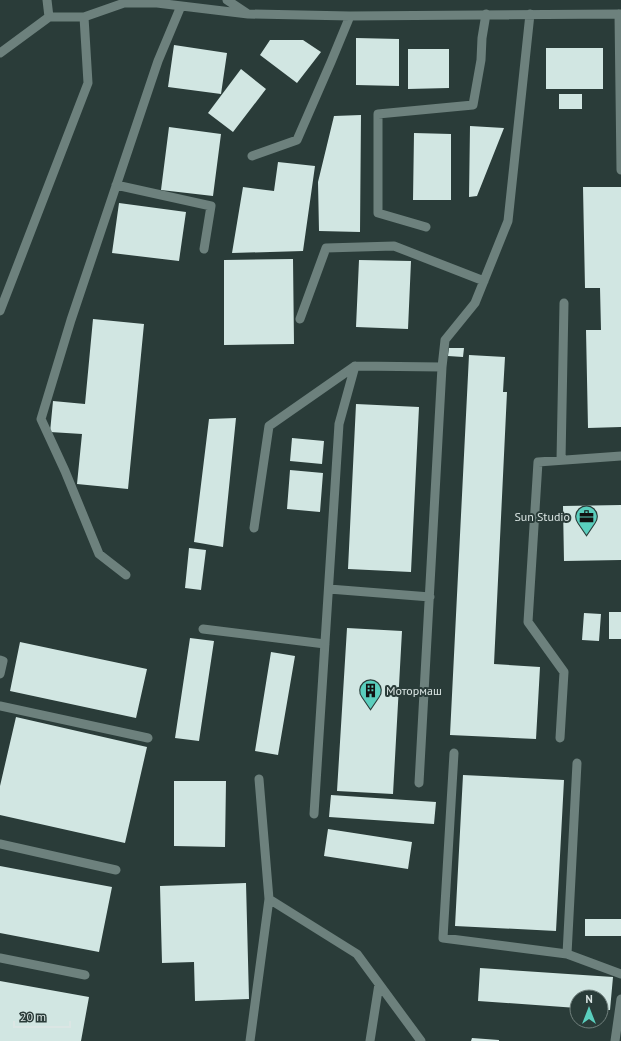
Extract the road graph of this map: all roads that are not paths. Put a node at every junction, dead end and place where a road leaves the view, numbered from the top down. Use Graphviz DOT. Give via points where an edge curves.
graph roads {
  1 [pos="47,0"];
  2 [pos="227,0"];
  3 [pos="156,2"];
  4 [pos="181,6"];
  5 [pos="248,14"];
  6 [pos="486,14"];
  7 [pos="530,14"];
  8 [pos="620,14"];
  9 [pos="350,16"];
  10 [pos="49,17"];
  11 [pos="84,17"];
  12 [pos="0,53"];
  13 [pos="252,156"];
  14 [pos="621,170"];
  15 [pos="116,185"];
  16 [pos="426,227"];
  17 [pos="204,249"];
  18 [pos="484,281"];
  19 [pos="564,304"];
  20 [pos="0,311"];
  21 [pos="300,319"];
  22 [pos="355,366"];
  23 [pos="442,367"];
  24 [pos="621,456"];
  25 [pos="561,460"];
  26 [pos="254,528"];
  27 [pos="126,575"];
  28 [pos="329,589"];
  29 [pos="430,597"];
  30 [pos="203,629"];
  31 [pos="325,644"];
  32 [pos="0,660"];
  33 [pos="0,674"];
  34 [pos="0,706"];
  35 [pos="148,738"];
  36 [pos="560,738"];
  37 [pos="454,753"];
  38 [pos="577,763"];
  39 [pos="259,779"];
  40 [pos="420,783"];
  41 [pos="314,814"];
  42 [pos="0,844"];
  43 [pos="116,870"];
  44 [pos="269,899"];
  45 [pos="567,954"];
  46 [pos="0,958"];
  47 [pos="621,974"];
  48 [pos="85,976"];
  49 [pos="379,984"];
  50 [pos="621,999"];
  51 [pos="250,1041"];
  52 [pos="370,1041"];
  53 [pos="421,1041"];
  54 [pos="615,1041"];
  1 -- 10 [label="lane"];
  2 -- 5 [label="lane"];
  3 -- 4 [label="lane"];
  3 -- 11 [label="lane" via="124,3"];
  4 -- 5 [label="lane"];
  4 -- 15 [label="lane" via="158,61"];
  5 -- 9 [label="lane"];
  6 -- 7 [label="lane"];
  6 -- 9 [label="lane"];
  6 -- 16 [label="lane" via="473,105 378,114 378,213"];
  7 -- 8 [label="lane"];
  7 -- 18 [label="lane" via="508,221"];
  8 -- 14 [label="lane"];
  9 -- 13 [label="lane" via="297,140"];
  10 -- 11 [label="lane"];
  10 -- 12 [label="lane"];
  11 -- 20 [label="lane" via="88,83"];
  15 -- 17 [label="lane" via="211,206"];
  15 -- 27 [label="lane" via="41,419 99,554"];
  18 -- 21 [label="lane" via="394,246 326,248"];
  18 -- 23 [label="lane" via="475,302 445,340"];
  19 -- 25 [label="lane"];
  22 -- 23 [label="lane"];
  22 -- 26 [label="lane" via="269,426"];
  22 -- 28 [label="lane" via="339,424"];
  23 -- 29 [label="lane"];
  24 -- 25 [label="lane"];
  25 -- 36 [label="lane" via="538,462 528,622 564,672"];
  28 -- 29 [label="lane"];
  28 -- 31 [label="lane"];
  29 -- 40 [label="lane"];
  30 -- 31 [label="lane"];
  31 -- 41 [label="lane"];
  32 -- 33 [label="lane" via="3,662"];
  34 -- 35 [label="lane"];
  37 -- 45 [label="lane" via="443,938"];
  38 -- 45 [label="lane"];
  39 -- 44 [label="lane"];
  42 -- 43 [label="lane"];
  44 -- 49 [label="lane" via="357,954"];
  44 -- 51 [label="lane"];
  45 -- 47 [label="lane"];
  46 -- 48 [label="lane"];
  49 -- 52 [label="lane"];
  49 -- 53 [label="lane"];
  50 -- 54 [label="lane"];
}
